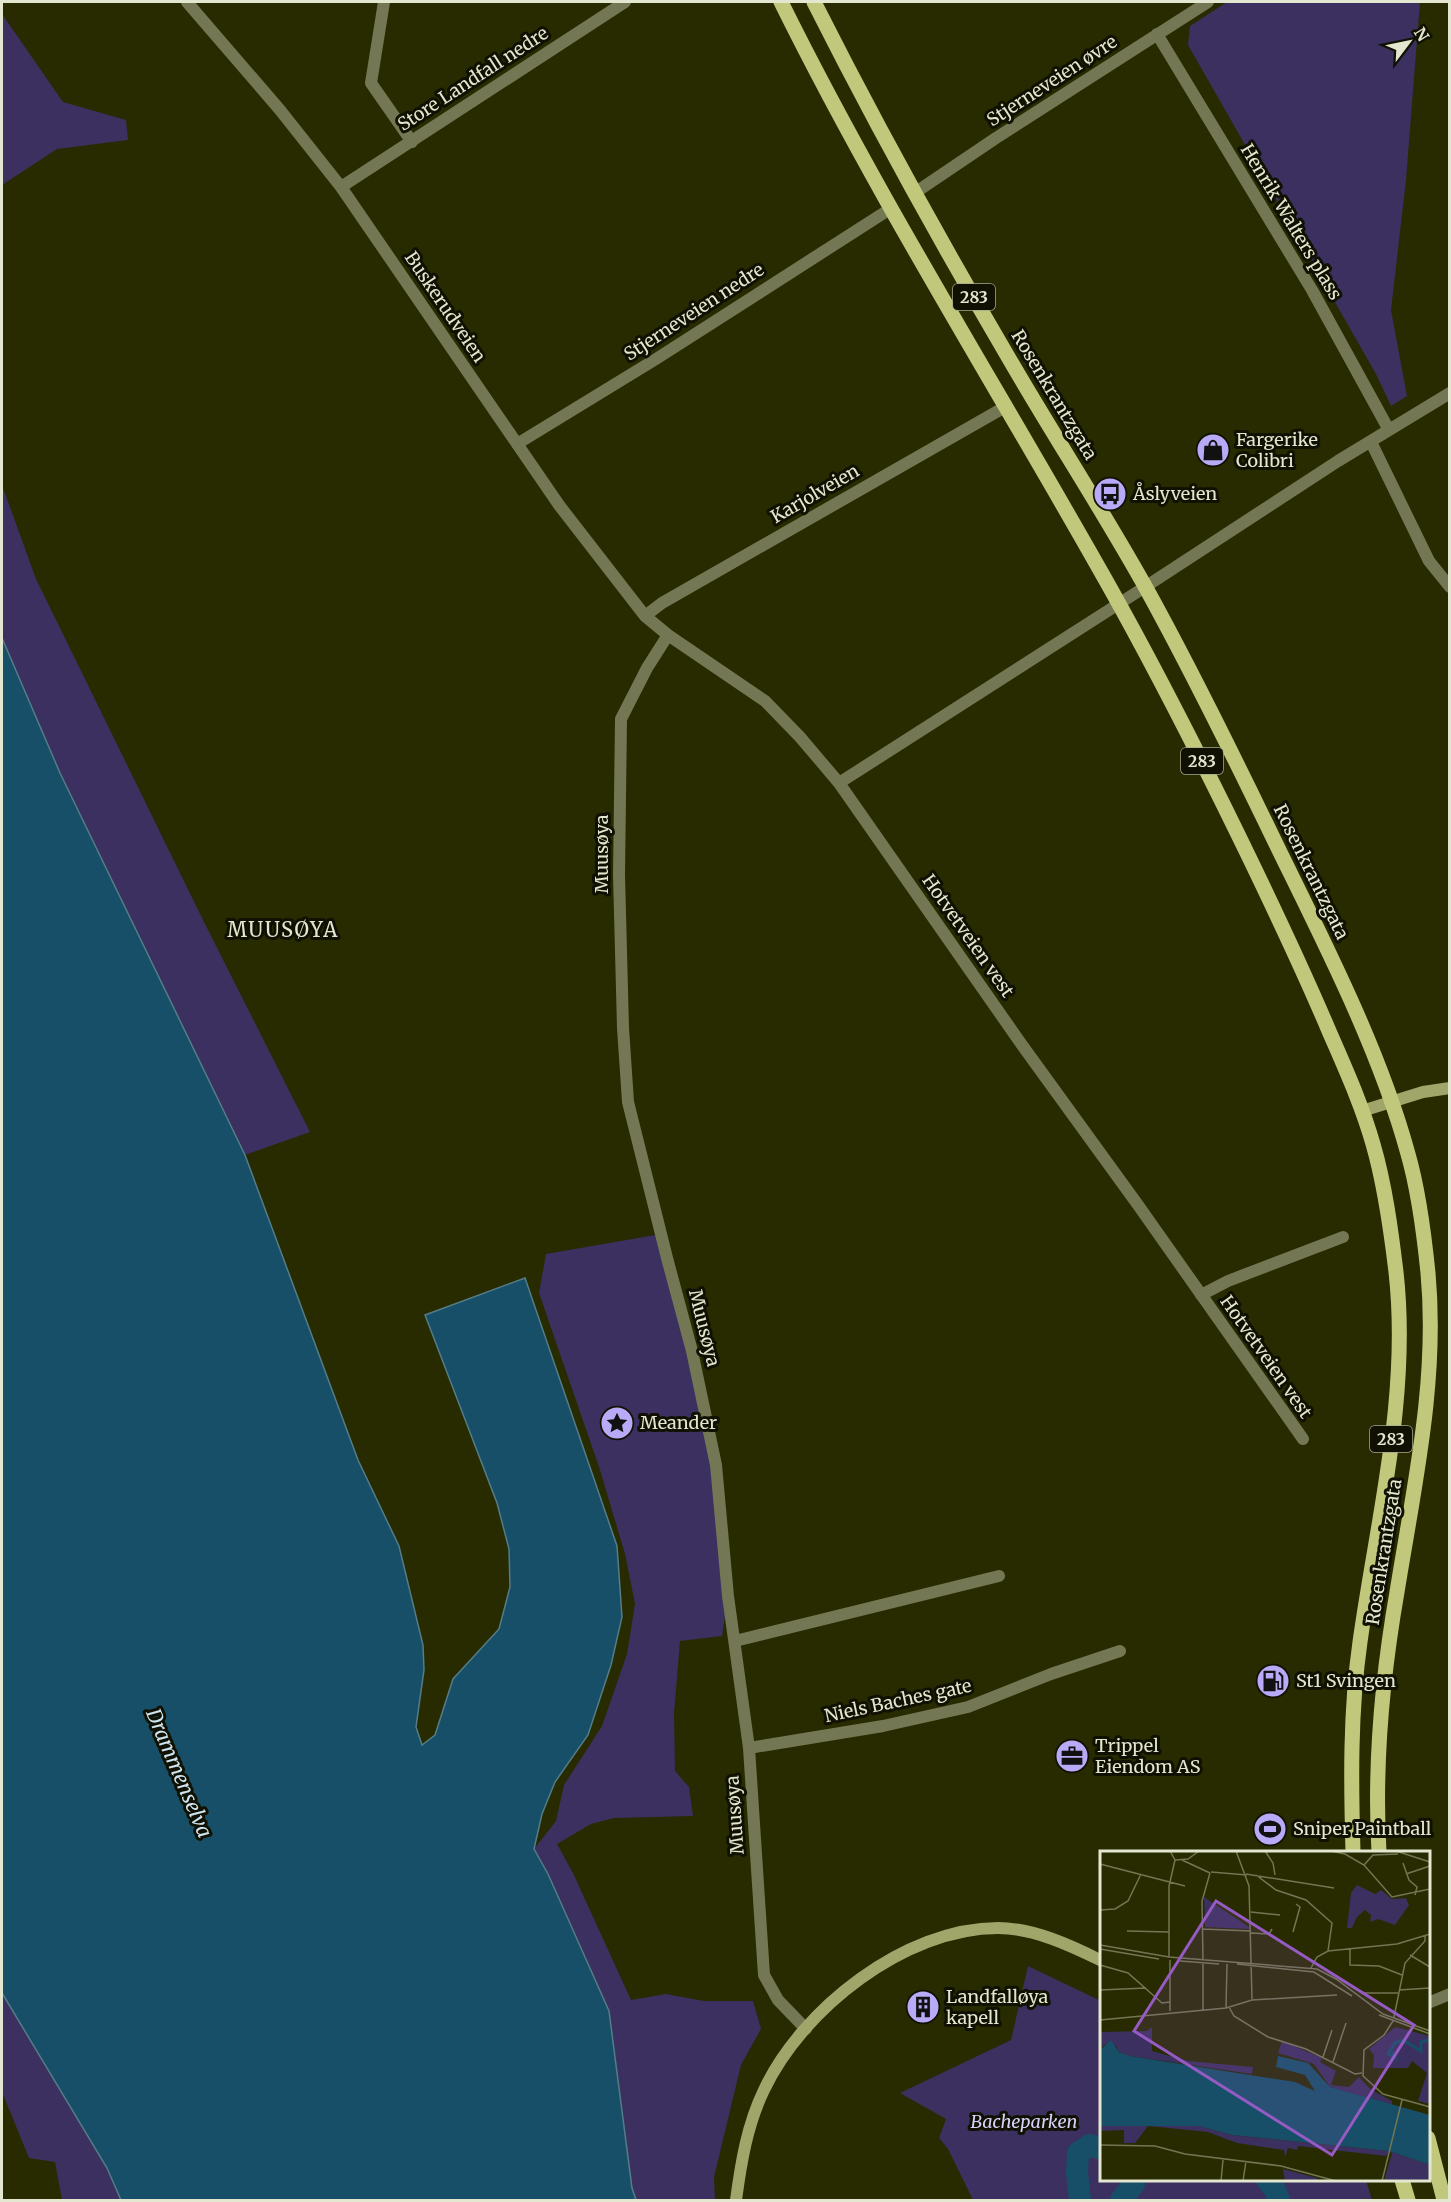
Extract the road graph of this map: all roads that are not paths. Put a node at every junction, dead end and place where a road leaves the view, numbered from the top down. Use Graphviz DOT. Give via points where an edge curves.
graph roads {
  1 [pos="187,2"];
  2 [pos="384,2"];
  3 [pos="625,2"];
  4 [pos="781,2"];
  5 [pos="814,2"];
  6 [pos="1208,2"];
  7 [pos="1157,34"];
  8 [pos="412,142"];
  9 [pos="341,187"];
  10 [pos="916,192"];
  11 [pos="890,209"];
  12 [pos="1449,393"];
  13 [pos="1005,407"];
  14 [pos="1389,430"];
  15 [pos="1371,441"];
  16 [pos="517,444"];
  17 [pos="1145,587"];
  18 [pos="1449,587"];
  19 [pos="1119,604"];
  20 [pos="645,616"];
  21 [pos="668,635"];
  22 [pos="838,783"];
  23 [pos="1449,1088"];
  24 [pos="1392,1101"];
  25 [pos="1362,1111"];
  26 [pos="1343,1237"];
  27 [pos="1201,1295"];
  28 [pos="1302,1439"];
  29 [pos="999,1576"];
  30 [pos="735,1641"];
  31 [pos="1120,1652"];
  32 [pos="748,1748"];
  33 [pos="1353,1851"];
  34 [pos="1379,1851"];
  35 [pos="1100,1960"];
  36 [pos="1449,1995"];
  37 [pos="1430,2002"];
  38 [pos="806,2029"];
  39 [pos="1430,2146"];
  40 [pos="1402,2181"];
  41 [pos="736,2200"];
  42 [pos="1407,2200"];
  43 [pos="1444,2200"];
  1 -- 9 [label="street, Buskerudveien"];
  2 -- 8 [label="street" via="371,82"];
  3 -- 8 [label="street, Store Landfall nedre"];
  4 -- 11 [label="main road, Rosenkrantzgata / 283"];
  5 -- 10 [label="main road, Rosenkrantzgata / 283"];
  6 -- 7 [label="street, Stjerneveien øvre"];
  7 -- 10 [label="street, Stjerneveien øvre"];
  7 -- 14 [label="street, Henrik Walters plass" via="1312,290"];
  8 -- 9 [label="street, Store Landfall nedre"];
  9 -- 16 [label="street, Buskerudveien"];
  10 -- 17 [label="main road, Rosenkrantzgata / 283" via="1006,354"];
  11 -- 13 [label="main road, Rosenkrantzgata / 283"];
  11 -- 16 [label="street, Stjerneveien nedre"];
  12 -- 14 [label="street"];
  13 -- 19 [label="main road, Rosenkrantzgata / 283"];
  13 -- 20 [label="street, Karjolveien"];
  14 -- 15 [label="street"];
  15 -- 17 [label="street"];
  15 -- 18 [label="street" via="1429,561"];
  16 -- 20 [label="street, Buskerudveien"];
  17 -- 19 [label="street"];
  17 -- 24 [label="main road, Rosenkrantzgata / 283" via="1302,897"];
  19 -- 22 [label="street"];
  19 -- 25 [label="main road, Rosenkrantzgata / 283" via="1215,785 1281,921"];
  20 -- 21 [label="street, Buskerudveien"];
  21 -- 22 [label="street, Hotvetveien vest" via="765,701"];
  21 -- 30 [label="street, Muusøya" via="621,719 619,875 623,1028 628,1102 692,1351 716,1465"];
  22 -- 27 [label="street, Hotvetveien vest"];
  23 -- 24 [label="main road"];
  24 -- 25 [label="main road"];
  24 -- 34 [label="main road, Rosenkrantzgata / 283" via="1421,1218 1429,1277 1430,1354 1425,1426 1380,1711"];
  25 -- 33 [label="main road, Rosenkrantzgata / 283" via="1374,1146 1389,1225 1399,1340 1393,1428 1359,1650 1351,1768"];
  26 -- 27 [label="street, Hotvetveien vest"];
  27 -- 28 [label="street, Hotvetveien vest"];
  29 -- 30 [label="street"];
  30 -- 32 [label="street, Muusøya"];
  31 -- 32 [label="street, Niels Baches gate" via="968,1707 883,1726"];
  32 -- 38 [label="street, Muusøya" via="764,1975 778,2000"];
  35 -- 38 [label="main road" via="1059,1941 998,1928 949,1936 874,1969 834,1999"];
  36 -- 37 [label="street"];
  38 -- 41 [label="main road" via="788,2050 763,2092 748,2133"];
  39 -- 43 [label="main road"];
  40 -- 42 [label="main road"];
}
